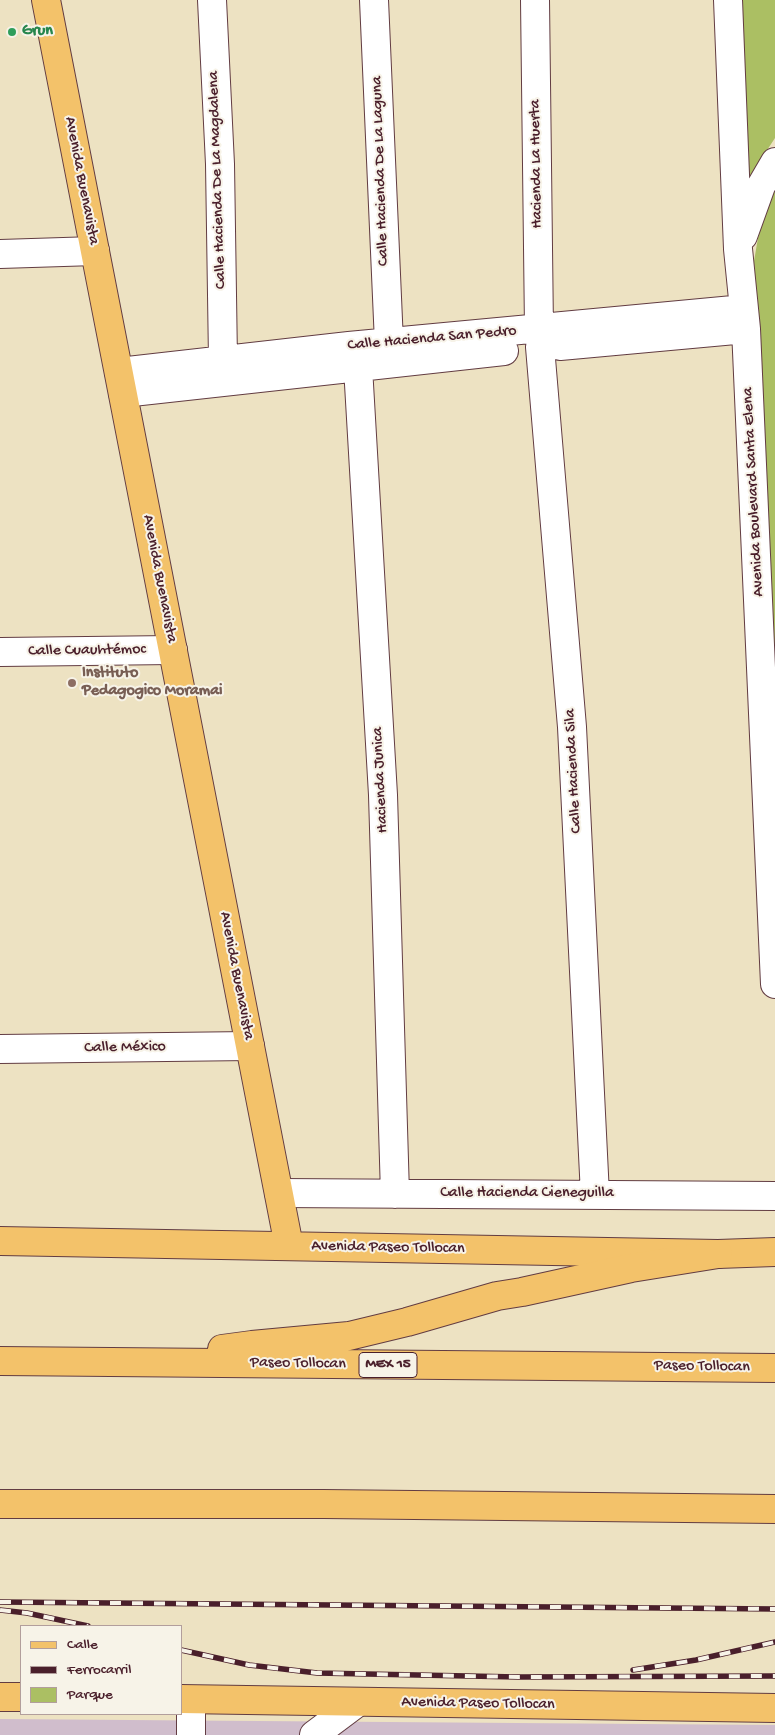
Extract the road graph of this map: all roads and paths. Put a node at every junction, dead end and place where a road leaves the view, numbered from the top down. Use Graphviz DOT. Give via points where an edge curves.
graph roads {
  1 [pos="46,0"];
  2 [pos="212,0"];
  3 [pos="374,0"];
  4 [pos="535,0"];
  5 [pos="728,0"];
  6 [pos="775,162"];
  7 [pos="738,249"];
  8 [pos="95,251"];
  9 [pos="0,254"];
  10 [pos="745,319"];
  11 [pos="539,338"];
  12 [pos="389,343"];
  13 [pos="463,345"];
  14 [pos="223,360"];
  15 [pos="358,367"];
  16 [pos="121,383"];
  17 [pos="173,650"];
  18 [pos="0,652"];
  19 [pos="775,984"];
  20 [pos="250,1046"];
  21 [pos="0,1050"];
  22 [pos="279,1193"];
  23 [pos="394,1194"];
  24 [pos="595,1195"];
  25 [pos="775,1196"];
  26 [pos="0,1241"];
  27 [pos="289,1246"];
  28 [pos="775,1252"];
  29 [pos="718,1254"];
  30 [pos="0,1362"];
  31 [pos="164,1362"];
  32 [pos="775,1368"];
  33 [pos="0,1504"];
  34 [pos="775,1508"];
  35 [pos="0,1697"];
  36 [pos="20,1697"];
  37 [pos="186,1699"];
  38 [pos="358,1702"];
  39 [pos="775,1708"];
  40 [pos="191,1735"];
  41 [pos="314,1735"];
  1 -- 8 [label="main road, Avenida Buenavista"];
  2 -- 14 [label="street, Calle Hacienda De La Magdalena" via="220,164"];
  3 -- 12 [label="street, Calle Hacienda De La Laguna"];
  4 -- 11 [label="street, Hacienda La Huerta"];
  5 -- 7 [label="street, Avenida Boulevard Santa Elena"];
  6 -- 7 [label="street" via="761,186"];
  7 -- 10 [label="street, Avenida Boulevard Santa Elena"];
  8 -- 9 [label="street"];
  8 -- 16 [label="main road, Avenida Buenavista"];
  10 -- 11 [label="street, Calle Hacienda San Pedro"];
  10 -- 19 [label="street, Avenida Boulevard Santa Elena"];
  11 -- 13 [label="street, Calle Hacienda San Pedro"];
  11 -- 24 [label="street, Calle Hacienda Sila" via="572,727"];
  12 -- 13 [label="street, Calle Hacienda San Pedro"];
  12 -- 14 [label="street, Calle Hacienda San Pedro"];
  13 -- 15 [label="street, Calle Hacienda San Pedro"];
  14 -- 16 [label="street, Calle Hacienda San Pedro"];
  15 -- 16 [label="street, Calle Hacienda San Pedro"];
  15 -- 23 [label="street, Hacienda Junica" via="383,794"];
  16 -- 17 [label="main road, Avenida Buenavista"];
  17 -- 18 [label="street, Calle Cuauhtémoc"];
  17 -- 20 [label="main road, Avenida Buenavista"];
  20 -- 21 [label="street, Calle México"];
  20 -- 22 [label="main road, Avenida Buenavista"];
  22 -- 23 [label="street, Calle Hacienda Cieneguilla"];
  22 -- 27 [label="main road, Avenida Buenavista"];
  23 -- 24 [label="street, Calle Hacienda Cieneguilla"];
  24 -- 25 [label="street, Calle Hacienda Cieneguilla"];
  26 -- 27 [label="main road, Avenida Paseo Tollocan"];
  27 -- 29 [label="main road, Avenida Paseo Tollocan"];
  28 -- 29 [label="main road, Avenida Paseo Tollocan"];
  29 -- 31 [label="main road" via="497,1296 349,1336 202,1352"];
  30 -- 31 [label="main road, Paseo Tollocan / MEX 15"];
  31 -- 32 [label="main road, Paseo Tollocan / MEX 15"];
  33 -- 34 [label="main road"];
  35 -- 36 [label="main road"];
  37 -- 38 [label="main road, Avenida Paseo Tollocan"];
  37 -- 40 [label="street"];
  38 -- 39 [label="main road, Avenida Paseo Tollocan"];
  38 -- 41 [label="street"];
}
